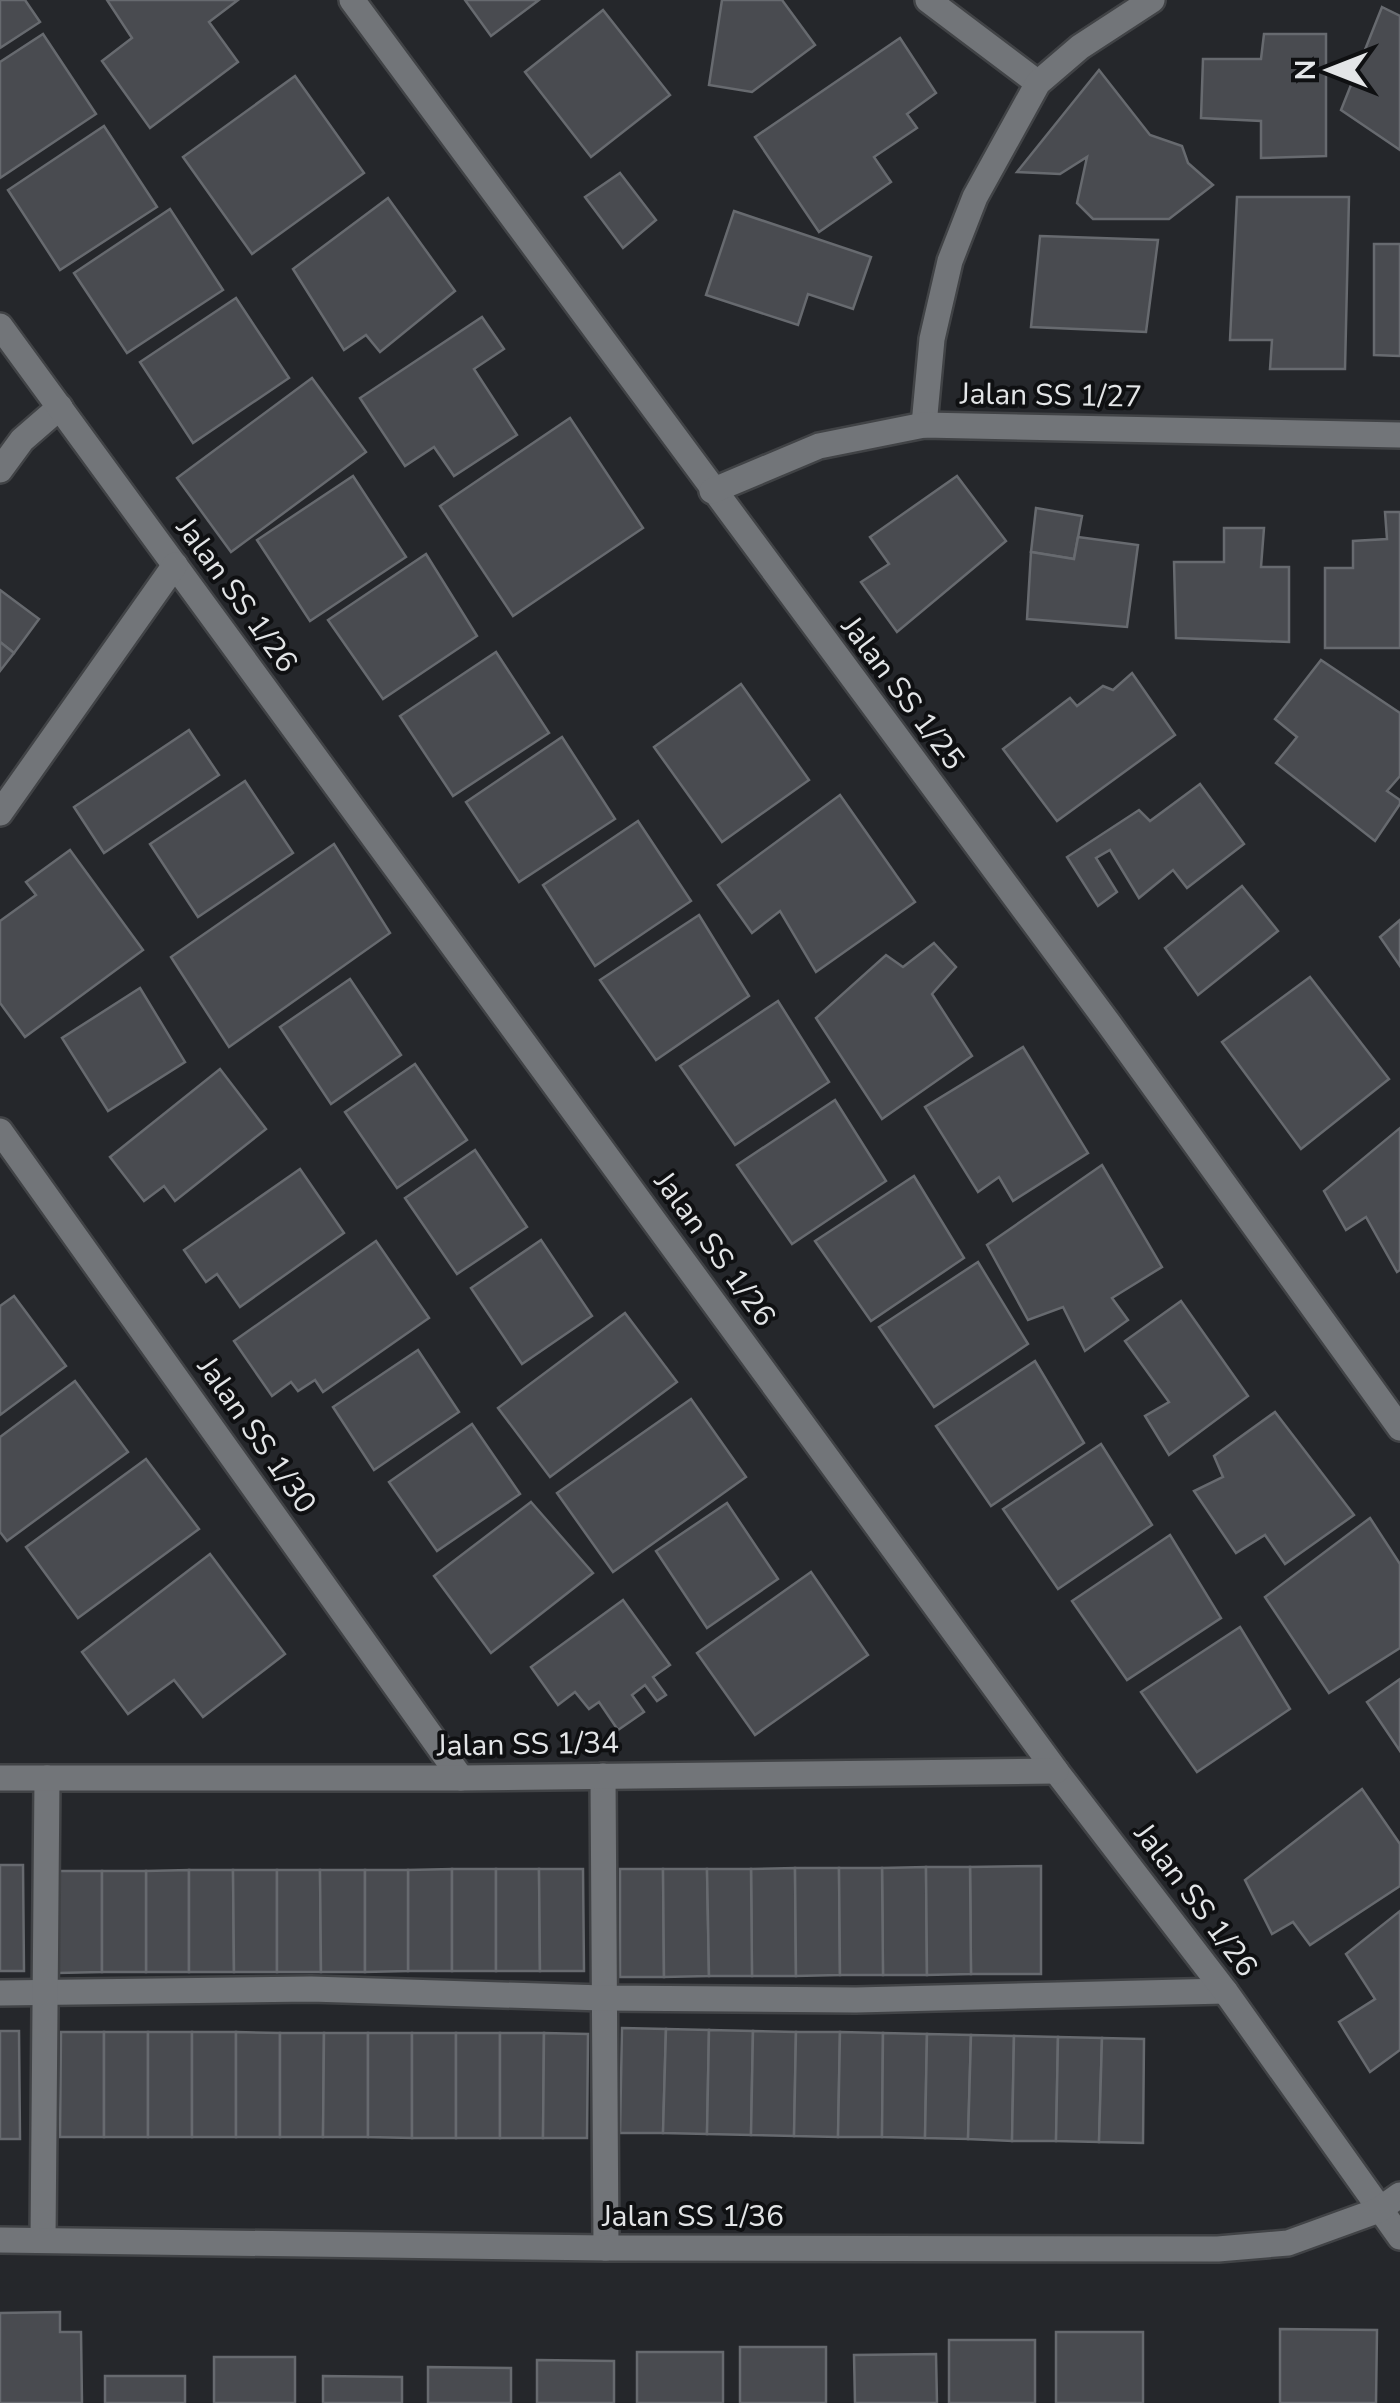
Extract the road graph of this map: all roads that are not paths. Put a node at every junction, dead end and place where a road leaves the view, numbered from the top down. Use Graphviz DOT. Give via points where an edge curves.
graph roads {
  1 [pos="352,0"];
  2 [pos="928,0"];
  3 [pos="1152,0"];
  4 [pos="1038,83"];
  5 [pos="0,326"];
  6 [pos="60,408"];
  7 [pos="924,425"];
  8 [pos="1400,434"];
  9 [pos="0,470"];
  10 [pos="712,490"];
  11 [pos="175,565"];
  12 [pos="0,813"];
  13 [pos="0,1130"];
  14 [pos="1400,1428"];
  15 [pos="1056,1771"];
  16 [pos="603,1776"];
  17 [pos="0,1778"];
  18 [pos="46,1778"];
  19 [pos="461,1778"];
  20 [pos="1225,1991"];
  21 [pos="0,1994"];
  22 [pos="46,1994"];
  23 [pos="603,1998"];
  24 [pos="1390,2202"];
  25 [pos="1400,2237"];
  26 [pos="0,2240"];
  27 [pos="44,2240"];
  28 [pos="606,2248"];
  1 -- 10 [label="street, Jalan SS 1/25"];
  2 -- 4 [label="street"];
  3 -- 4 [label="street"];
  4 -- 7 [label="street" via="975,196 950,261 932,339"];
  5 -- 6 [label="street, Jalan SS 1/26"];
  6 -- 9 [label="street" via="22,440"];
  6 -- 11 [label="street, Jalan SS 1/26"];
  7 -- 8 [label="street, Jalan SS 1/27"];
  7 -- 10 [label="street, Jalan SS 1/27" via="818,446"];
  10 -- 14 [label="street, Jalan SS 1/25" via="1110,1024"];
  11 -- 12 [label="street"];
  11 -- 15 [label="street, Jalan SS 1/26"];
  13 -- 19 [label="street, Jalan SS 1/30"];
  15 -- 16 [label="street, Jalan SS 1/34"];
  15 -- 20 [label="street, Jalan SS 1/26"];
  16 -- 19 [label="street, Jalan SS 1/34"];
  16 -- 23 [label="street"];
  17 -- 18 [label="street, Jalan SS 1/34"];
  18 -- 19 [label="street, Jalan SS 1/34"];
  18 -- 22 [label="street"];
  20 -- 23 [label="street"];
  20 -- 24 [label="street, Jalan SS 1/26"];
  21 -- 22 [label="street"];
  22 -- 23 [label="street" via="311,1989"];
  22 -- 27 [label="street"];
  23 -- 28 [label="street"];
  24 -- 25 [label="street, Jalan SS 1/26"];
  24 -- 28 [label="street, Jalan SS 1/36" via="1288,2243 1218,2249"];
  26 -- 27 [label="street, Jalan SS 1/36"];
  27 -- 28 [label="street, Jalan SS 1/36"];
}
